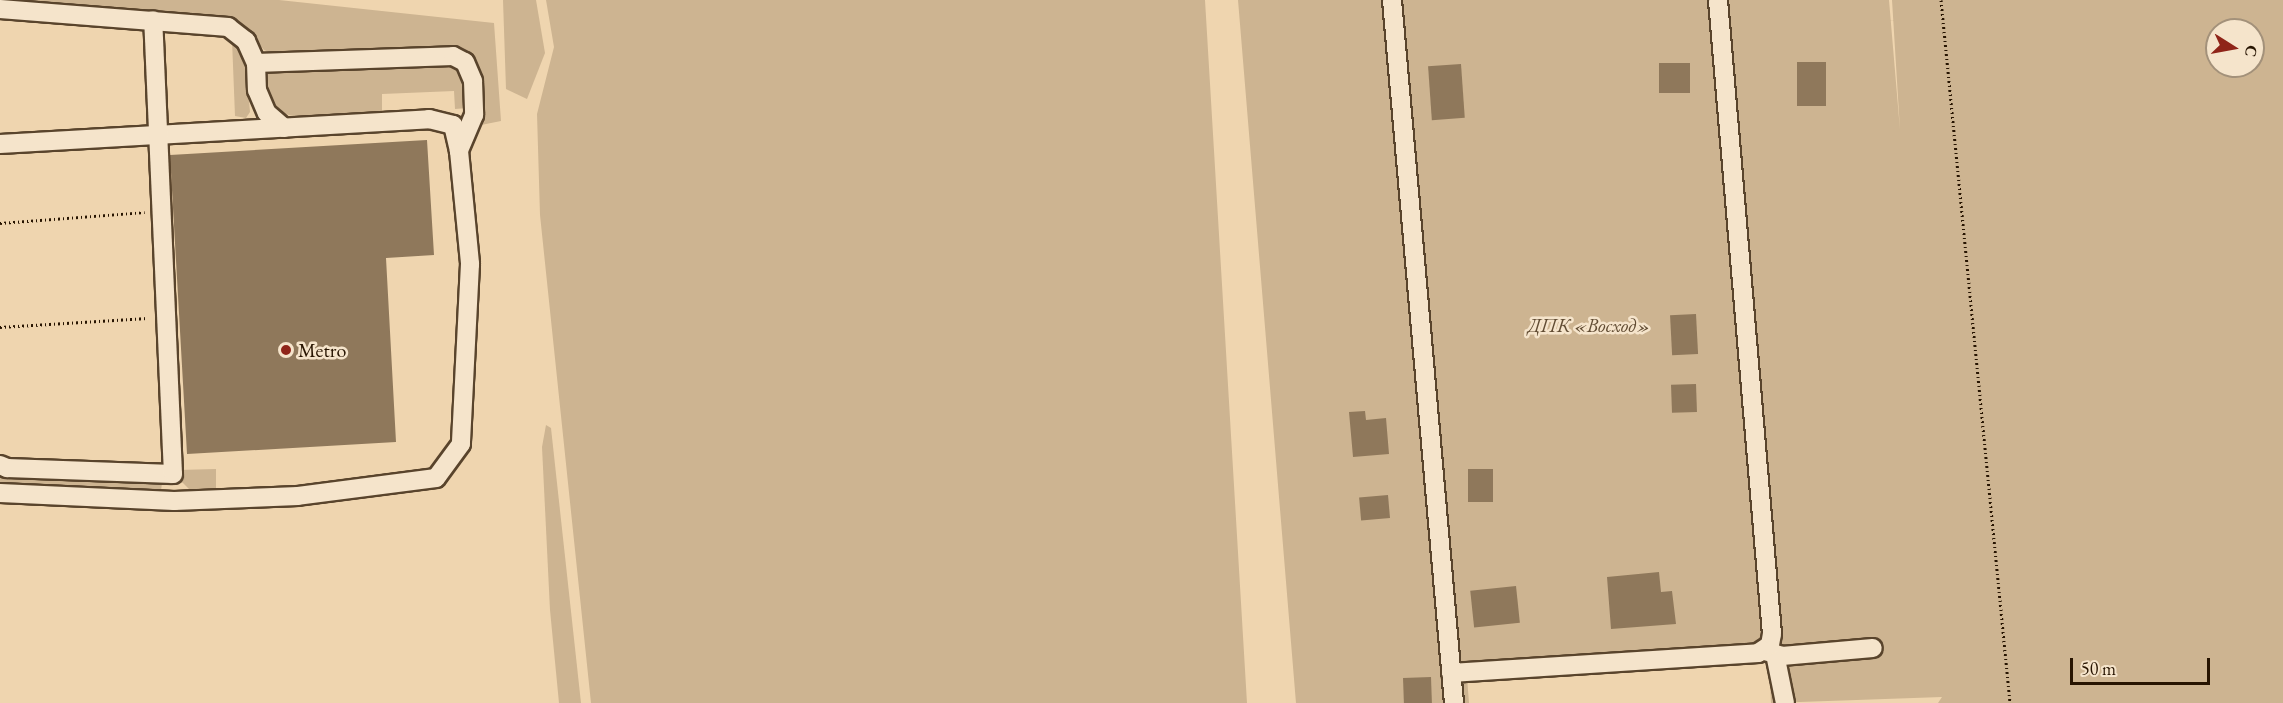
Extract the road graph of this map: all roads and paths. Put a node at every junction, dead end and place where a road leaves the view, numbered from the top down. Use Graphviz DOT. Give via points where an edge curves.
graph roads {
  1 [pos="1392,0"];
  2 [pos="1718,0"];
  3 [pos="1941,0"];
  4 [pos="0,9"];
  5 [pos="153,20"];
  6 [pos="256,63"];
  7 [pos="284,128"];
  8 [pos="156,135"];
  9 [pos="0,144"];
  10 [pos="459,151"];
  11 [pos="159,211"];
  12 [pos="0,223"];
  13 [pos="165,317"];
  14 [pos="0,327"];
  15 [pos="0,465"];
  16 [pos="173,474"];
  17 [pos="0,493"];
  18 [pos="174,501"];
  19 [pos="1873,648"];
  20 [pos="1770,652"];
  21 [pos="1451,673"];
  22 [pos="1454,703"];
  23 [pos="1785,703"];
  24 [pos="2010,703"];
  1 -- 21 [label="lane"];
  2 -- 20 [label="lane" via="1772,634"];
  3 -- 24 [label="path"];
  4 -- 5 [label="lane"];
  5 -- 6 [label="lane" via="228,27 246,41"];
  5 -- 8 [label="lane"];
  6 -- 7 [label="lane" via="257,90 267,113"];
  6 -- 10 [label="lane" via="453,56 465,62 472,81 474,115"];
  7 -- 8 [label="lane"];
  7 -- 10 [label="lane" via="429,119 453,125"];
  8 -- 9 [label="lane"];
  8 -- 11 [label="lane"];
  10 -- 18 [label="lane" via="470,264 461,444 436,478 298,496"];
  11 -- 12 [label="path"];
  11 -- 13 [label="lane"];
  13 -- 14 [label="path"];
  13 -- 16 [label="lane"];
  15 -- 16 [label="lane"];
  16 -- 18 [label="lane"];
  17 -- 18 [label="lane"];
  19 -- 20 [label="lane"];
  20 -- 21 [label="lane"];
  20 -- 23 [label="lane" via="1785,691"];
  21 -- 22 [label="lane"];
}
